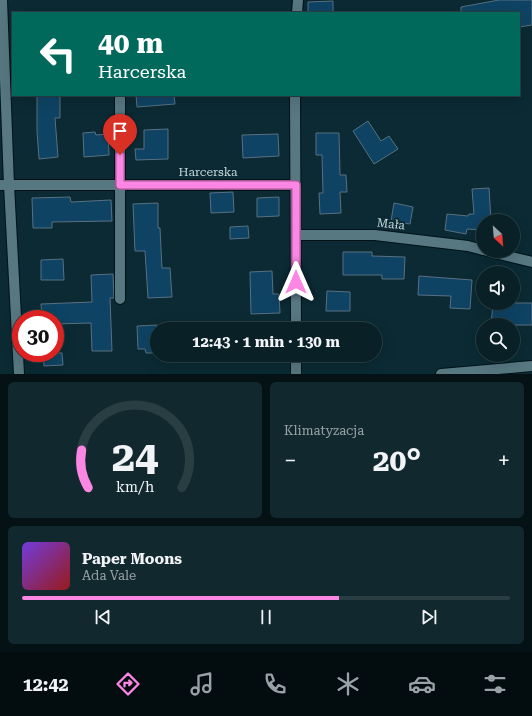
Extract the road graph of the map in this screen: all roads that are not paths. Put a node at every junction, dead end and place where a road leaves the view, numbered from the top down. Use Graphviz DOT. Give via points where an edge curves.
graph roads {
  1 [pos="2,0"];
  2 [pos="298,0"];
  3 [pos="297,12"];
  4 [pos="120,96"];
  5 [pos="295,96"];
  6 [pos="4,185"];
  7 [pos="120,185"];
  8 [pos="296,185"];
  9 [pos="296,235"];
  10 [pos="476,248"];
  11 [pos="516,258"];
  12 [pos="532,262"];
  13 [pos="120,299"];
  14 [pos="296,322"];
  15 [pos="296,362"];
  16 [pos="532,366"];
  17 [pos="19,374"];
  18 [pos="296,374"];
  19 [pos="441,374"];
  1 -- 6 [label="street"];
  2 -- 3 [label="street"];
  4 -- 7 [label="street"];
  5 -- 8 [label="street"];
  6 -- 7 [label="street, Harcerska"];
  6 -- 17 [label="street"];
  7 -- 8 [label="street, Harcerska"];
  7 -- 13 [label="street"];
  8 -- 9 [label="street"];
  9 -- 10 [label="street, Mała" via="375,235"];
  9 -- 14 [label="street"];
  11 -- 12 [label="street"];
  15 -- 18 [label="street"];
  16 -- 19 [label="street"];
}
